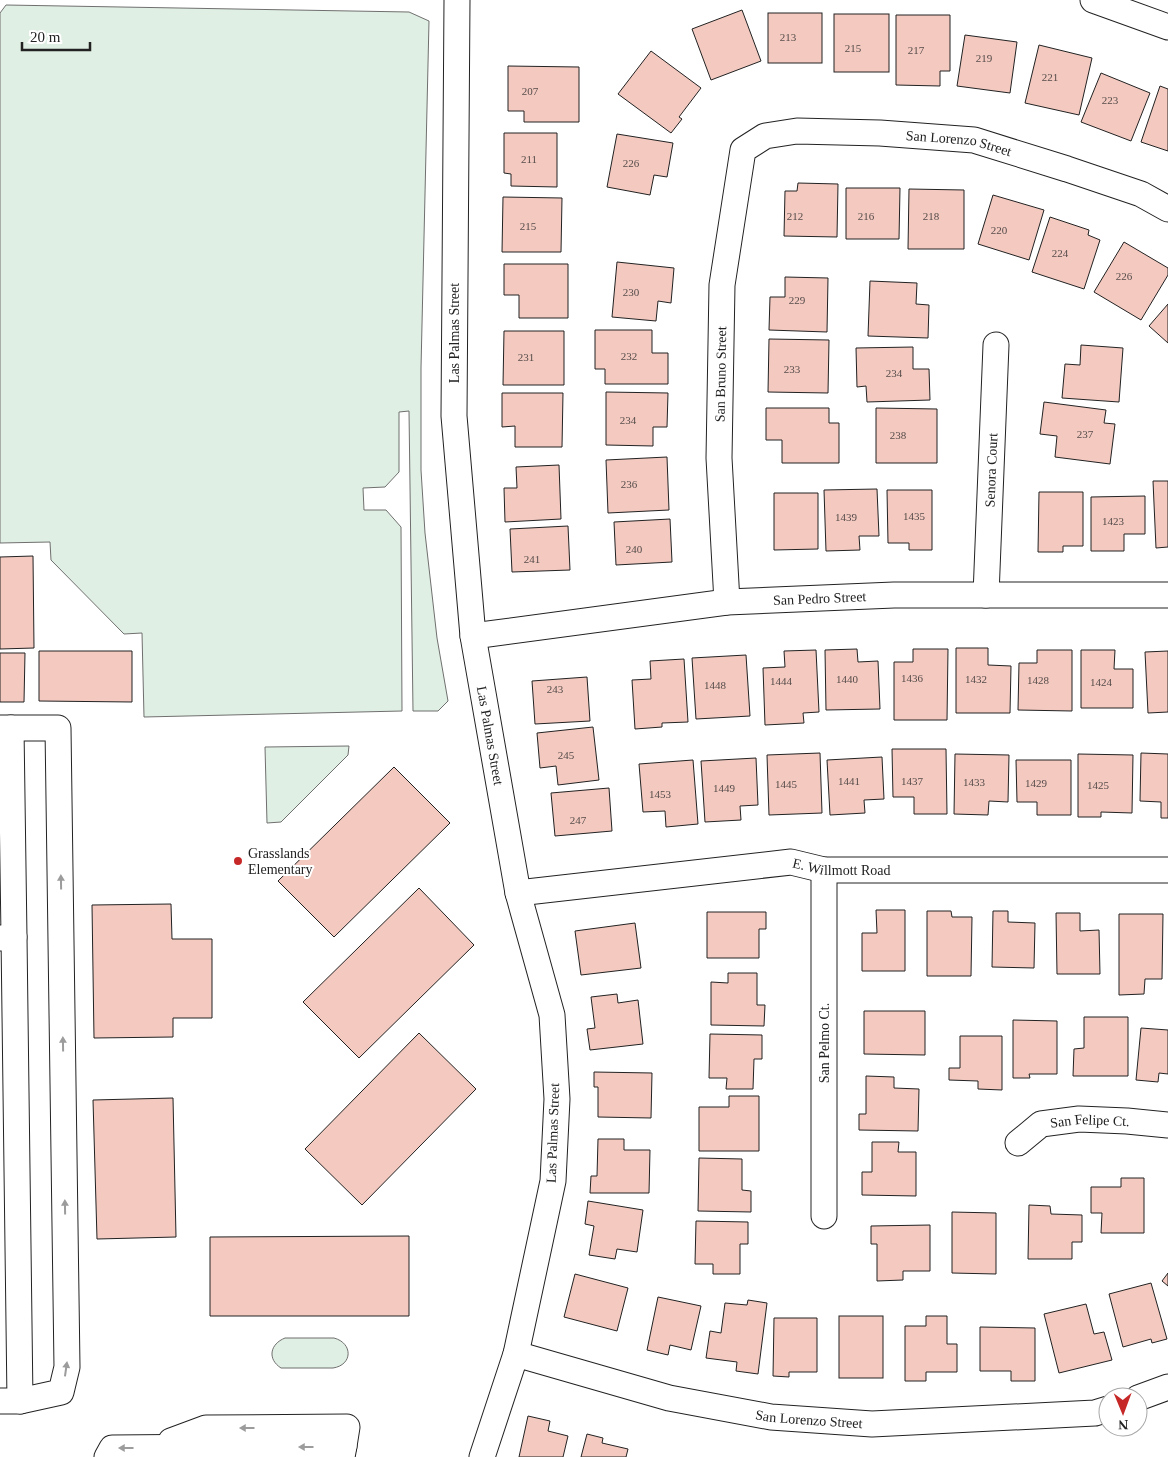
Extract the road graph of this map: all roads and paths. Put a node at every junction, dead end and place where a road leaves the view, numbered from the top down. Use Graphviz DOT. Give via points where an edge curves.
graph roads {
  1 [pos="457,0"];
  2 [pos="1093,0"];
  3 [pos="1168,27"];
  4 [pos="743,150"];
  5 [pos="1168,208"];
  6 [pos="996,345"];
  7 [pos="986,595"];
  8 [pos="1168,595"];
  9 [pos="727,602"];
  10 [pos="473,636"];
  11 [pos="6,728"];
  12 [pos="824,870"];
  13 [pos="1168,870"];
  14 [pos="518,893"];
  15 [pos="7,937"];
  16 [pos="1168,1125"];
  17 [pos="1018,1144"];
  18 [pos="824,1216"];
  19 [pos="516,1354"];
  20 [pos="1168,1387"];
  21 [pos="1148,1394"];
  22 [pos="10,1401"];
  23 [pos="1098,1412"];
  24 [pos="342,1452"];
  25 [pos="107,1457"];
  26 [pos="482,1457"];
  1 -- 10 [label="street, Las Palmas Street" via="454,416"];
  2 -- 3 [label="street"];
  4 -- 5 [label="street, San Lorenzo Street" via="765,136 797,131 974,140 1131,191"];
  4 -- 9 [label="street, San Bruno Street" via="722,285 719,458"];
  6 -- 7 [label="street, Senora Court"];
  7 -- 8 [label="street, San Pedro Street"];
  7 -- 9 [label="street, San Pedro Street"];
  9 -- 10 [label="street, San Pedro Street"];
  10 -- 14 [label="street, Las Palmas Street"];
  11 -- 15 [label="street"];
  22 -- 11 [label="street, one-way" via="61,1392 67,1367 58,728"];
  12 -- 13 [label="street, E. Willmott Road"];
  12 -- 14 [label="street, E. Willmott Road" via="791,862"];
  12 -- 18 [label="street, San Pelmo Ct."];
  14 -- 19 [label="street, Las Palmas Street" via="552,1015 557,1099 552,1180"];
  15 -- 22 [label="street"];
  16 -- 17 [label="street, San Felipe Ct." via="1079,1119 1041,1124"];
  19 -- 23 [label="street, San Lorenzo Street" via="669,1398 771,1417 872,1424"];
  19 -- 26 [label="street, Las Palmas Street"];
  20 -- 21 [label="street"];
  24 -- 25 [label="street, one-way" via="347,1428 206,1428 153,1448 112,1448"];
}
